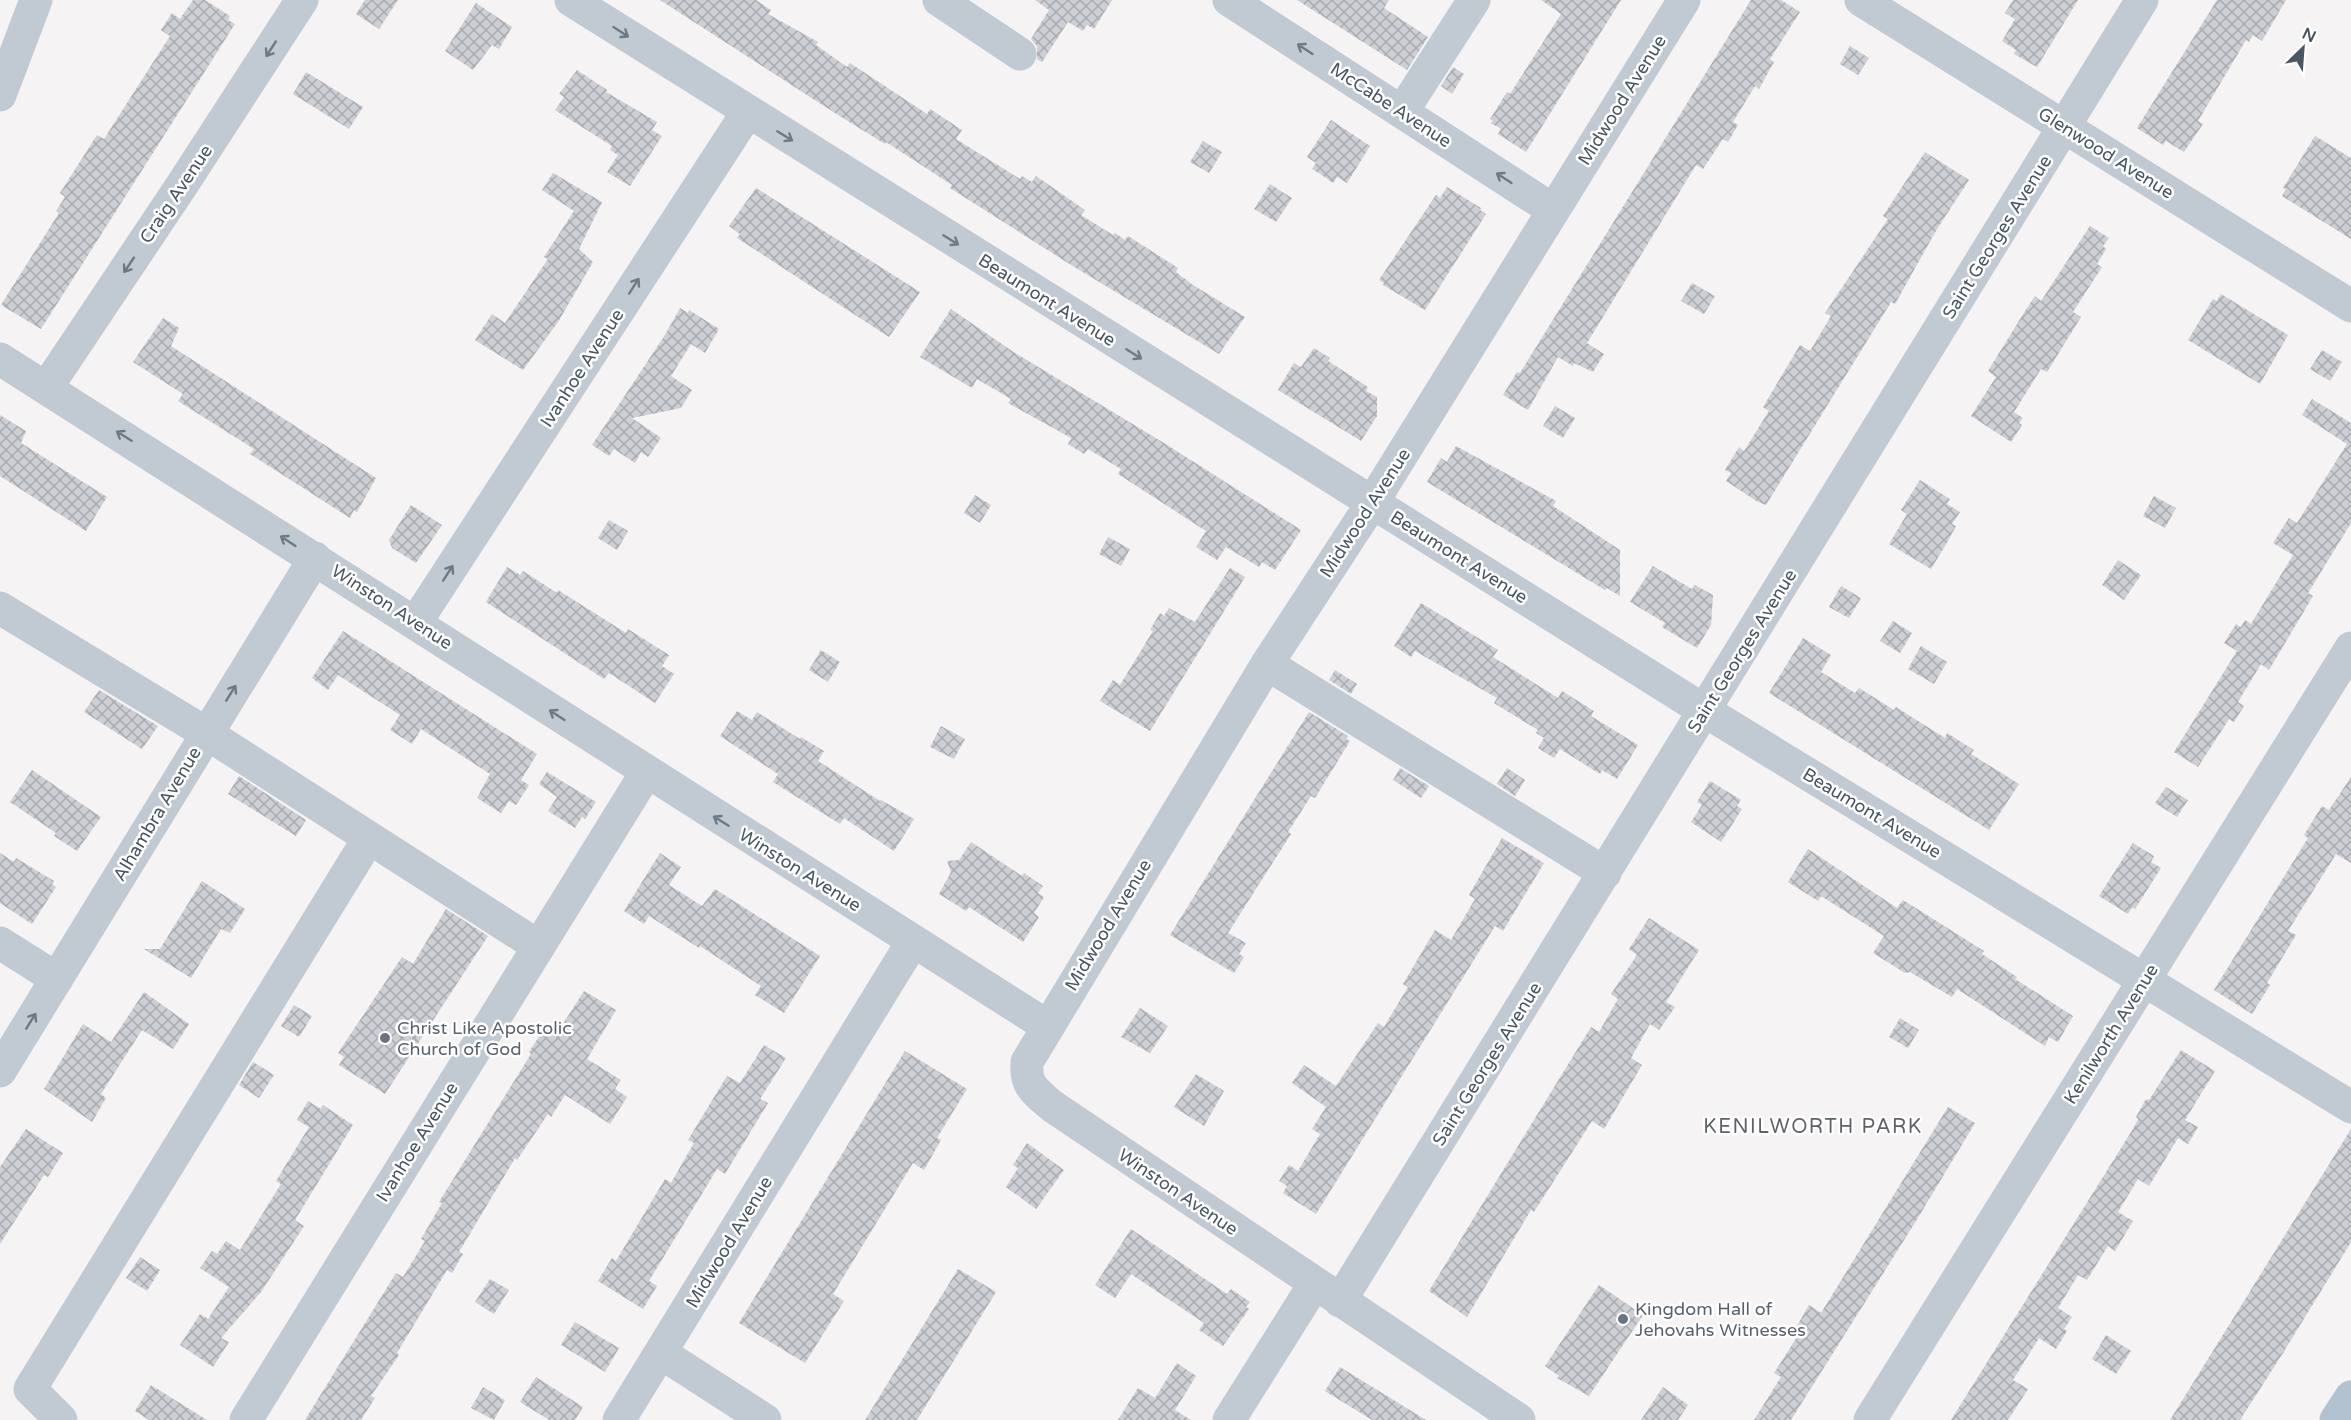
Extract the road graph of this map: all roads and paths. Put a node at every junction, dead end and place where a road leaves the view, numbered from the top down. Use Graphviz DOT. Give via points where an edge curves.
graph roads {
  1 [pos="36,0"];
  2 [pos="302,0"];
  3 [pos="572,0"];
  4 [pos="939,0"];
  5 [pos="1229,0"];
  6 [pos="1474,0"];
  7 [pos="1684,0"];
  8 [pos="1861,0"];
  9 [pos="2142,0"];
  10 [pos="1020,54"];
  11 [pos="3,77"];
  12 [pos="747,112"];
  13 [pos="1402,112"];
  14 [pos="2064,127"];
  15 [pos="1553,210"];
  16 [pos="2351,306"];
  17 [pos="0,359"];
  18 [pos="47,387"];
  19 [pos="1372,503"];
  20 [pos="315,558"];
  21 [pos="0,608"];
  22 [pos="416,622"];
  23 [pos="2351,648"];
  24 [pos="1267,664"];
  25 [pos="1705,711"];
  26 [pos="206,733"];
  27 [pos="646,773"];
  28 [pos="369,838"];
  29 [pos="1605,873"];
  30 [pos="913,941"];
  31 [pos="0,943"];
  32 [pos="538,946"];
  33 [pos="57,979"];
  34 [pos="2145,979"];
  35 [pos="1047,1026"];
  36 [pos="0,1071"];
  37 [pos="2351,1107"];
  38 [pos="1327,1292"];
  39 [pos="661,1353"];
  40 [pos="2351,1397"];
  41 [pos="61,1420"];
  42 [pos="246,1420"];
  43 [pos="619,1420"];
  44 [pos="765,1420"];
  45 [pos="1229,1420"];
  46 [pos="1519,1420"];
  47 [pos="1870,1420"];
  48 [pos="2337,1420"];
  1 -- 11 [label="street"];
  2 -- 18 [label="street, Craig Avenue, one-way"];
  3 -- 12 [label="street, Beaumont Avenue, one-way"];
  4 -- 10 [label="street"];
  13 -- 5 [label="street, McCabe Avenue, one-way"];
  6 -- 13 [label="street"];
  7 -- 15 [label="street, Midwood Avenue"];
  8 -- 14 [label="street, Glenwood Avenue"];
  9 -- 14 [label="street, Saint Georges Avenue"];
  12 -- 19 [label="street, Beaumont Avenue, one-way"];
  22 -- 12 [label="street, Ivanhoe Avenue, one-way"];
  15 -- 13 [label="street, McCabe Avenue, one-way"];
  14 -- 16 [label="street, Glenwood Avenue"];
  14 -- 25 [label="street, Saint Georges Avenue"];
  15 -- 19 [label="street, Midwood Avenue"];
  17 -- 18 [label="street, Winston Avenue"];
  20 -- 18 [label="street, Winston Avenue, one-way"];
  19 -- 24 [label="street, Midwood Avenue"];
  19 -- 25 [label="street, Beaumont Avenue"];
  20 -- 22 [label="street, Winston Avenue"];
  26 -- 20 [label="street, Alhambra Avenue, one-way"];
  21 -- 26 [label="street"];
  27 -- 22 [label="street, Winston Avenue, one-way"];
  23 -- 34 [label="street, Kenilworth Avenue"];
  24 -- 29 [label="street"];
  24 -- 35 [label="street, Midwood Avenue"];
  25 -- 29 [label="street, Saint Georges Avenue"];
  25 -- 34 [label="street, Beaumont Avenue"];
  26 -- 28 [label="street"];
  26 -- 33 [label="street, Alhambra Avenue"];
  30 -- 27 [label="street, Winston Avenue, one-way"];
  27 -- 32 [label="street, Ivanhoe Avenue"];
  28 -- 32 [label="street"];
  28 -- 41 [label="street" via="30,1389"];
  29 -- 38 [label="street, Saint Georges Avenue"];
  30 -- 35 [label="street, Winston Avenue"];
  30 -- 39 [label="street, Midwood Avenue"];
  31 -- 33 [label="street"];
  32 -- 42 [label="street, Ivanhoe Avenue"];
  36 -- 33 [label="street, Alhambra Avenue, one-way"];
  34 -- 37 [label="street, Beaumont Avenue"];
  34 -- 47 [label="street, Kenilworth Avenue"];
  35 -- 38 [label="street, Winston Avenue" via="1027,1062 1026,1078 1035,1092"];
  38 -- 45 [label="street, Saint Georges Avenue"];
  38 -- 46 [label="street, Winston Avenue"];
  39 -- 43 [label="street, Midwood Avenue"];
  39 -- 44 [label="street"];
  40 -- 48 [label="main road"];
}
